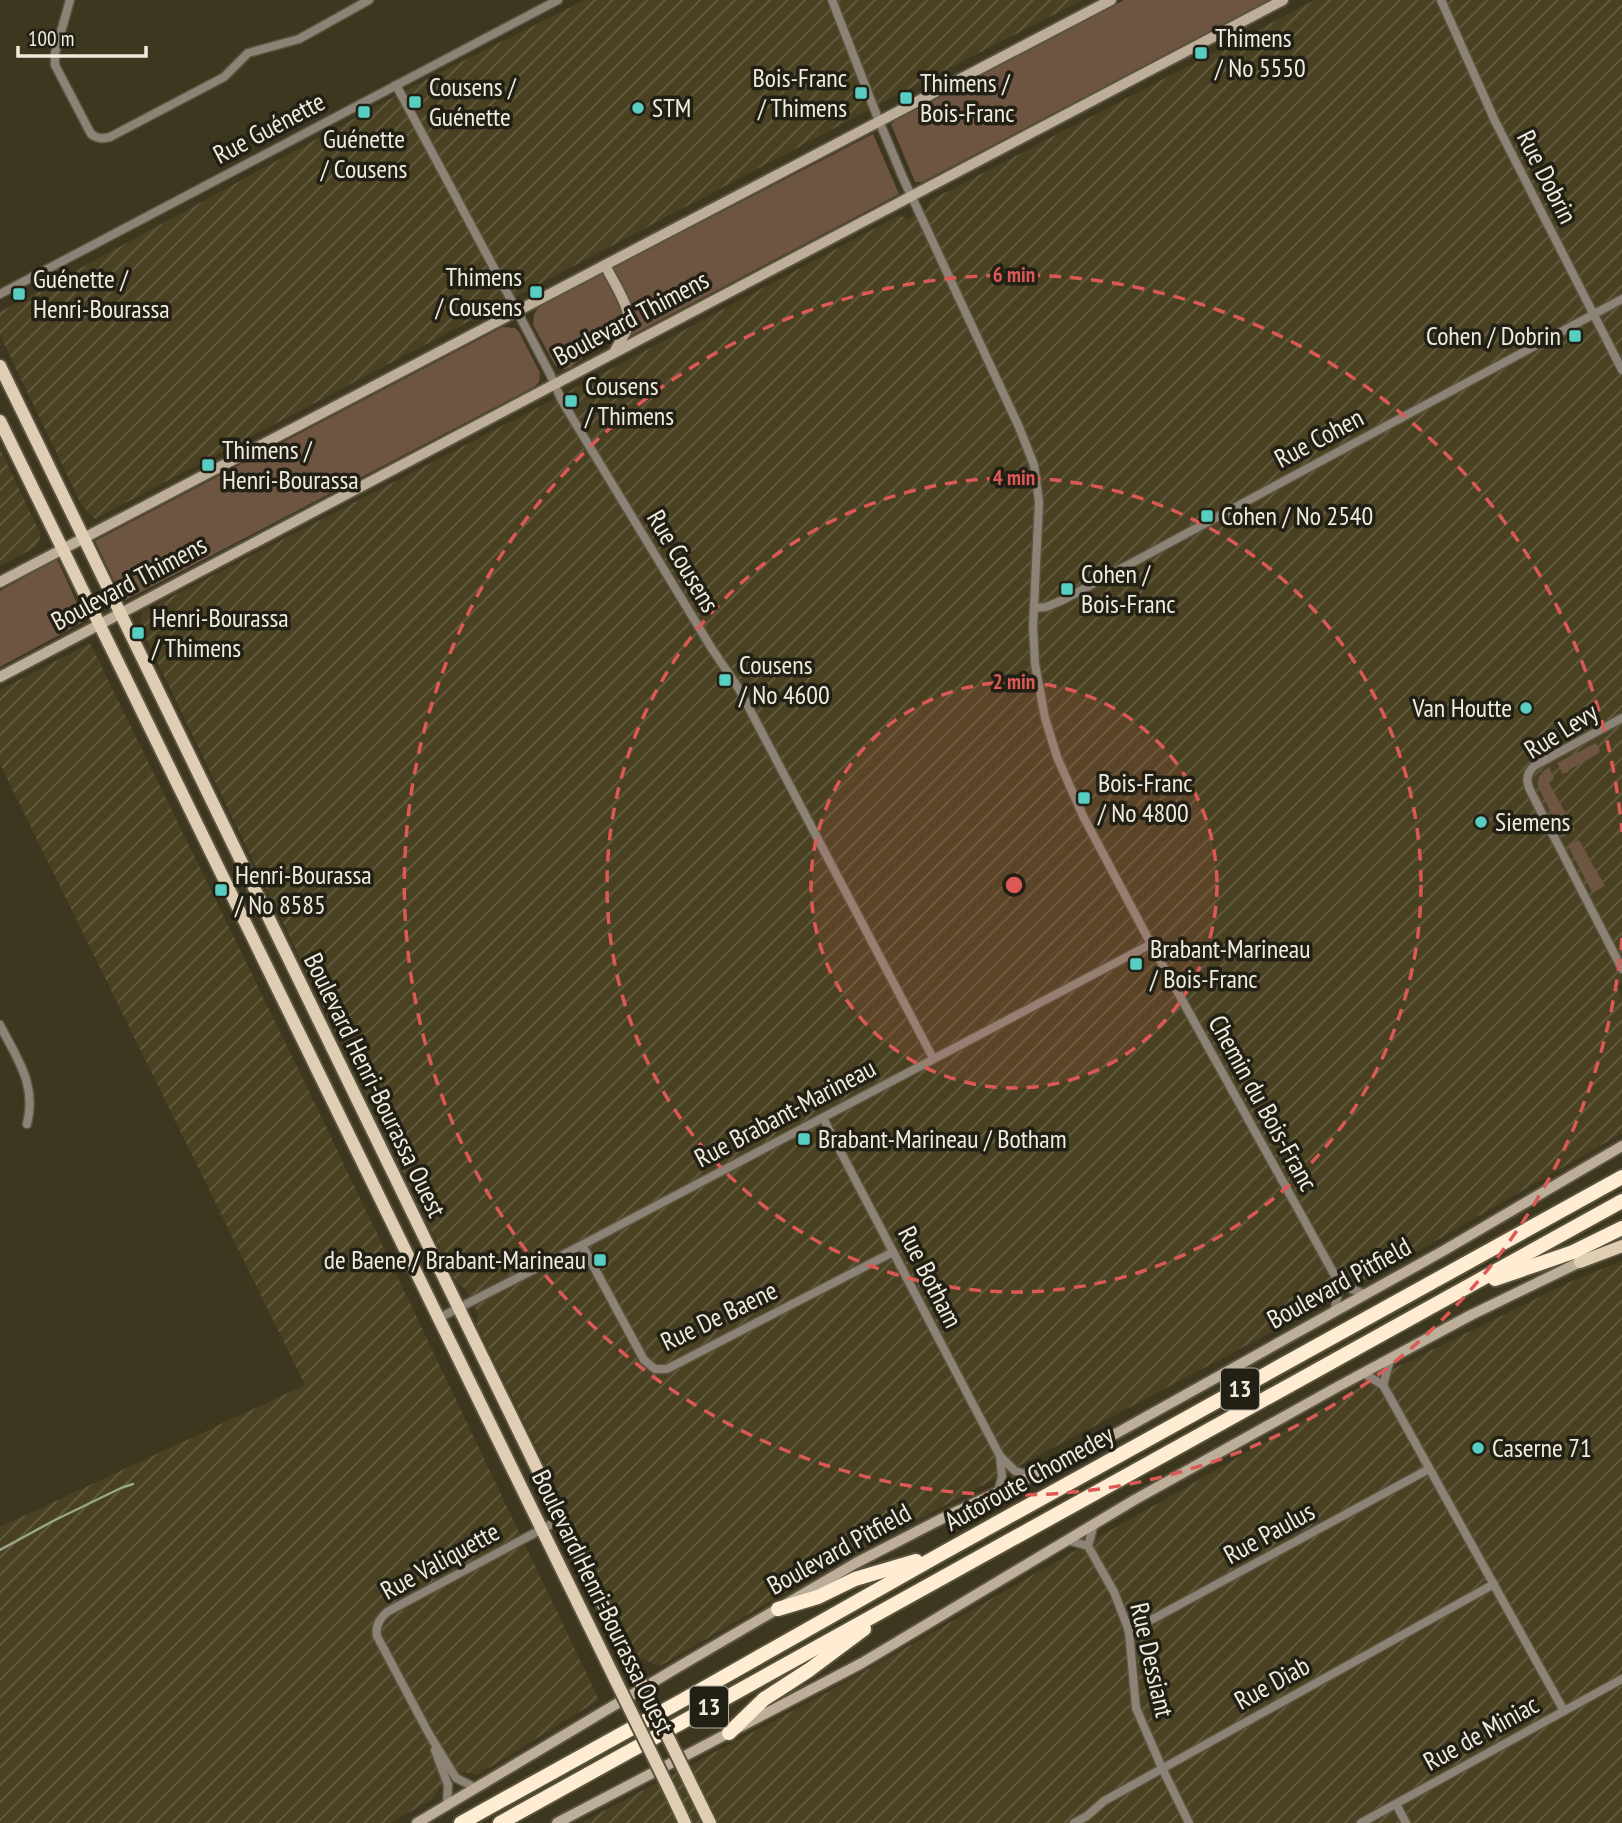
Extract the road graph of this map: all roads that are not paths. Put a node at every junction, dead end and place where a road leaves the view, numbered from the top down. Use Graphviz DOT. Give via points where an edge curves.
graph roads {
  1 [pos="69,0"];
  2 [pos="369,0"];
  3 [pos="558,0"];
  4 [pos="832,0"];
  5 [pos="1111,0"];
  6 [pos="1283,0"];
  7 [pos="1441,0"];
  8 [pos="396,85"];
  9 [pos="879,121"];
  10 [pos="912,195"];
  11 [pos="604,265"];
  12 [pos="0,294"];
  13 [pos="1622,299"];
  14 [pos="517,311"];
  15 [pos="1593,315"];
  16 [pos="615,351"];
  17 [pos="0,366"];
  18 [pos="1622,370"];
  19 [pos="554,384"];
  20 [pos="0,421"];
  21 [pos="84,538"];
  22 [pos="62,549"];
  23 [pos="0,582"];
  24 [pos="1034,608"];
  25 [pos="120,613"];
  26 [pos="99,625"];
  27 [pos="0,677"];
  28 [pos="1622,718"];
  29 [pos="1151,944"];
  30 [pos="1622,969"];
  31 [pos="0,1026"];
  32 [pos="933,1058"];
  33 [pos="823,1118"];
  34 [pos="27,1124"];
  35 [pos="1622,1146"];
  36 [pos="1622,1177"];
  37 [pos="1622,1201"];
  38 [pos="1622,1228"];
  39 [pos="582,1245"];
  40 [pos="1622,1246"];
  41 [pos="893,1252"];
  42 [pos="1580,1262"];
  43 [pos="1340,1285"];
  44 [pos="1457,1293"];
  45 [pos="1365,1294"];
  46 [pos="458,1309"];
  47 [pos="1334,1312"];
  48 [pos="439,1318"];
  49 [pos="1391,1357"];
  50 [pos="1363,1373"];
  51 [pos="1383,1385"];
  52 [pos="1000,1456"];
  53 [pos="1430,1469"];
  54 [pos="1032,1476"];
  55 [pos="998,1492"];
  56 [pos="561,1519"];
  57 [pos="1094,1524"];
  58 [pos="542,1529"];
  59 [pos="1067,1540"];
  60 [pos="1088,1546"];
  61 [pos="941,1554"];
  62 [pos="1494,1584"];
  63 [pos="907,1597"];
  64 [pos="778,1609"];
  65 [pos="1129,1632"];
  66 [pos="1622,1679"];
  67 [pos="1564,1711"];
  68 [pos="729,1733"];
  69 [pos="429,1734"];
  70 [pos="1162,1768"];
  71 [pos="477,1788"];
  72 [pos="1396,1804"];
  73 [pos="447,1806"];
  74 [pos="417,1823"];
  75 [pos="461,1823"];
  76 [pos="500,1823"];
  77 [pos="557,1823"];
  78 [pos="685,1823"];
  79 [pos="710,1823"];
  80 [pos="1074,1823"];
  81 [pos="1189,1823"];
  82 [pos="1361,1823"];
  83 [pos="1406,1823"];
  1 -- 2 [label="street" via="55,65 91,134 103,139 225,76 248,53 299,39"];
  3 -- 8 [label="street, Rue Guénette"];
  4 -- 9 [label="street, Chemin du Bois-Franc"];
  5 -- 9 [label="street"];
  6 -- 10 [label="street, Boulevard Thimens"];
  7 -- 15 [label="street, Rue Dobrin" via="1493,118"];
  8 -- 12 [label="street, Rue Guénette"];
  8 -- 14 [label="street, Rue Cousens"];
  9 -- 10 [label="street, Chemin du Bois-Franc"];
  9 -- 11 [label="street"];
  10 -- 16 [label="street, Boulevard Thimens"];
  10 -- 24 [label="street, Chemin du Bois-Franc" via="1034,465 1040,509"];
  11 -- 14 [label="street"];
  11 -- 16 [label="street" via="629,317"];
  13 -- 15 [label="street, Rue Cohen"];
  14 -- 19 [label="street, Rue Cousens"];
  14 -- 21 [label="street"];
  15 -- 18 [label="street, Rue Dobrin"];
  15 -- 24 [label="street, Rue Cohen" via="1057,603"];
  16 -- 19 [label="street, Boulevard Thimens"];
  17 -- 21 [label="main road, Boulevard Henri-Bourassa Ouest"];
  19 -- 25 [label="street, Boulevard Thimens"];
  19 -- 32 [label="street, Rue Cousens" via="739,689"];
  20 -- 22 [label="main road, Boulevard Henri-Bourassa Ouest"];
  21 -- 22 [label="street"];
  21 -- 25 [label="main road, Boulevard Henri-Bourassa Ouest"];
  22 -- 23 [label="street"];
  22 -- 26 [label="main road, Boulevard Henri-Bourassa Ouest"];
  24 -- 29 [label="street, Chemin du Bois-Franc" via="1036,677 1046,725 1083,816"];
  25 -- 26 [label="street, Boulevard Thimens"];
  25 -- 46 [label="main road, Boulevard Henri-Bourassa Ouest"];
  26 -- 27 [label="street, Boulevard Thimens"];
  26 -- 48 [label="main road, Boulevard Henri-Bourassa Ouest"];
  28 -- 30 [label="street, Rue Levy" via="1534,766 1527,782"];
  29 -- 32 [label="street, Rue Brabant-Marineau"];
  29 -- 43 [label="street, Chemin du Bois-Franc"];
  31 -- 34 [label="street" via="30,1091"];
  32 -- 33 [label="street, Rue Brabant-Marineau"];
  33 -- 39 [label="street, Rue Brabant-Marineau"];
  33 -- 41 [label="street, Rue Botham"];
  35 -- 45 [label="street, Boulevard Pitfield"];
  36 -- 61 [label="highway, Autoroute Chomedey / 13"];
  37 -- 44 [label="highway, Autoroute Chomedey / 13"];
  38 -- 44 [label="highway"];
  39 -- 41 [label="street, Rue De Baene" via="644,1360 655,1369 667,1369"];
  39 -- 46 [label="street, Rue Brabant-Marineau"];
  40 -- 42 [label="main road"];
  41 -- 52 [label="street, Rue Botham"];
  42 -- 49 [label="street"];
  43 -- 45 [label="street"];
  43 -- 47 [label="street"];
  44 -- 63 [label="highway, Autoroute Chomedey / 13"];
  45 -- 47 [label="street, Boulevard Pitfield"];
  46 -- 48 [label="street, Rue Brabant-Marineau"];
  46 -- 56 [label="main road, Boulevard Henri-Bourassa Ouest"];
  47 -- 54 [label="street, Boulevard Pitfield"];
  48 -- 58 [label="main road, Boulevard Henri-Bourassa Ouest"];
  49 -- 50 [label="street"];
  49 -- 51 [label="street"];
  50 -- 51 [label="street"];
  50 -- 57 [label="street"];
  51 -- 53 [label="street"];
  52 -- 54 [label="street, Rue Botham" via="1014,1471"];
  52 -- 55 [label="street"];
  53 -- 62 [label="street"];
  53 -- 65 [label="street, Rue Paulus"];
  54 -- 55 [label="street, Boulevard Pitfield"];
  55 -- 64 [label="street, Boulevard Pitfield" via="856,1563"];
  56 -- 58 [label="street, Rue Valiquette"];
  56 -- 79 [label="main road, Boulevard Henri-Bourassa Ouest, bridge"];
  57 -- 59 [label="street"];
  57 -- 60 [label="street"];
  58 -- 69 [label="street, Rue Valiquette" via="379,1620 377,1636"];
  58 -- 78 [label="main road, Boulevard Henri-Bourassa Ouest, bridge"];
  59 -- 60 [label="street"];
  59 -- 68 [label="street" via="862,1663"];
  60 -- 65 [label="street, Rue Dessiant" via="1114,1592"];
  61 -- 64 [label="highway" via="855,1579"];
  61 -- 75 [label="highway, Autoroute Chomedey / 13"];
  62 -- 67 [label="street"];
  62 -- 70 [label="street, Rue Diab"];
  63 -- 68 [label="highway" via="764,1699"];
  63 -- 76 [label="highway, Autoroute Chomedey / 13"];
  64 -- 71 [label="street, Boulevard Pitfield"];
  65 -- 70 [label="street, Rue Dessiant" via="1136,1708"];
  66 -- 67 [label="street, Rue de Miniac"];
  67 -- 72 [label="street, Rue de Miniac"];
  68 -- 77 [label="street"];
  69 -- 71 [label="street, Rue Valiquette" via="458,1780"];
  69 -- 73 [label="street, Rue Valiquette" via="447,1785"];
  70 -- 80 [label="street, Rue Diab"];
  70 -- 81 [label="street, Rue Dessiant"];
  71 -- 73 [label="street, Boulevard Pitfield"];
  72 -- 82 [label="street, Rue de Miniac"];
  72 -- 83 [label="street"];
  73 -- 74 [label="street, Boulevard Pitfield"];
}
